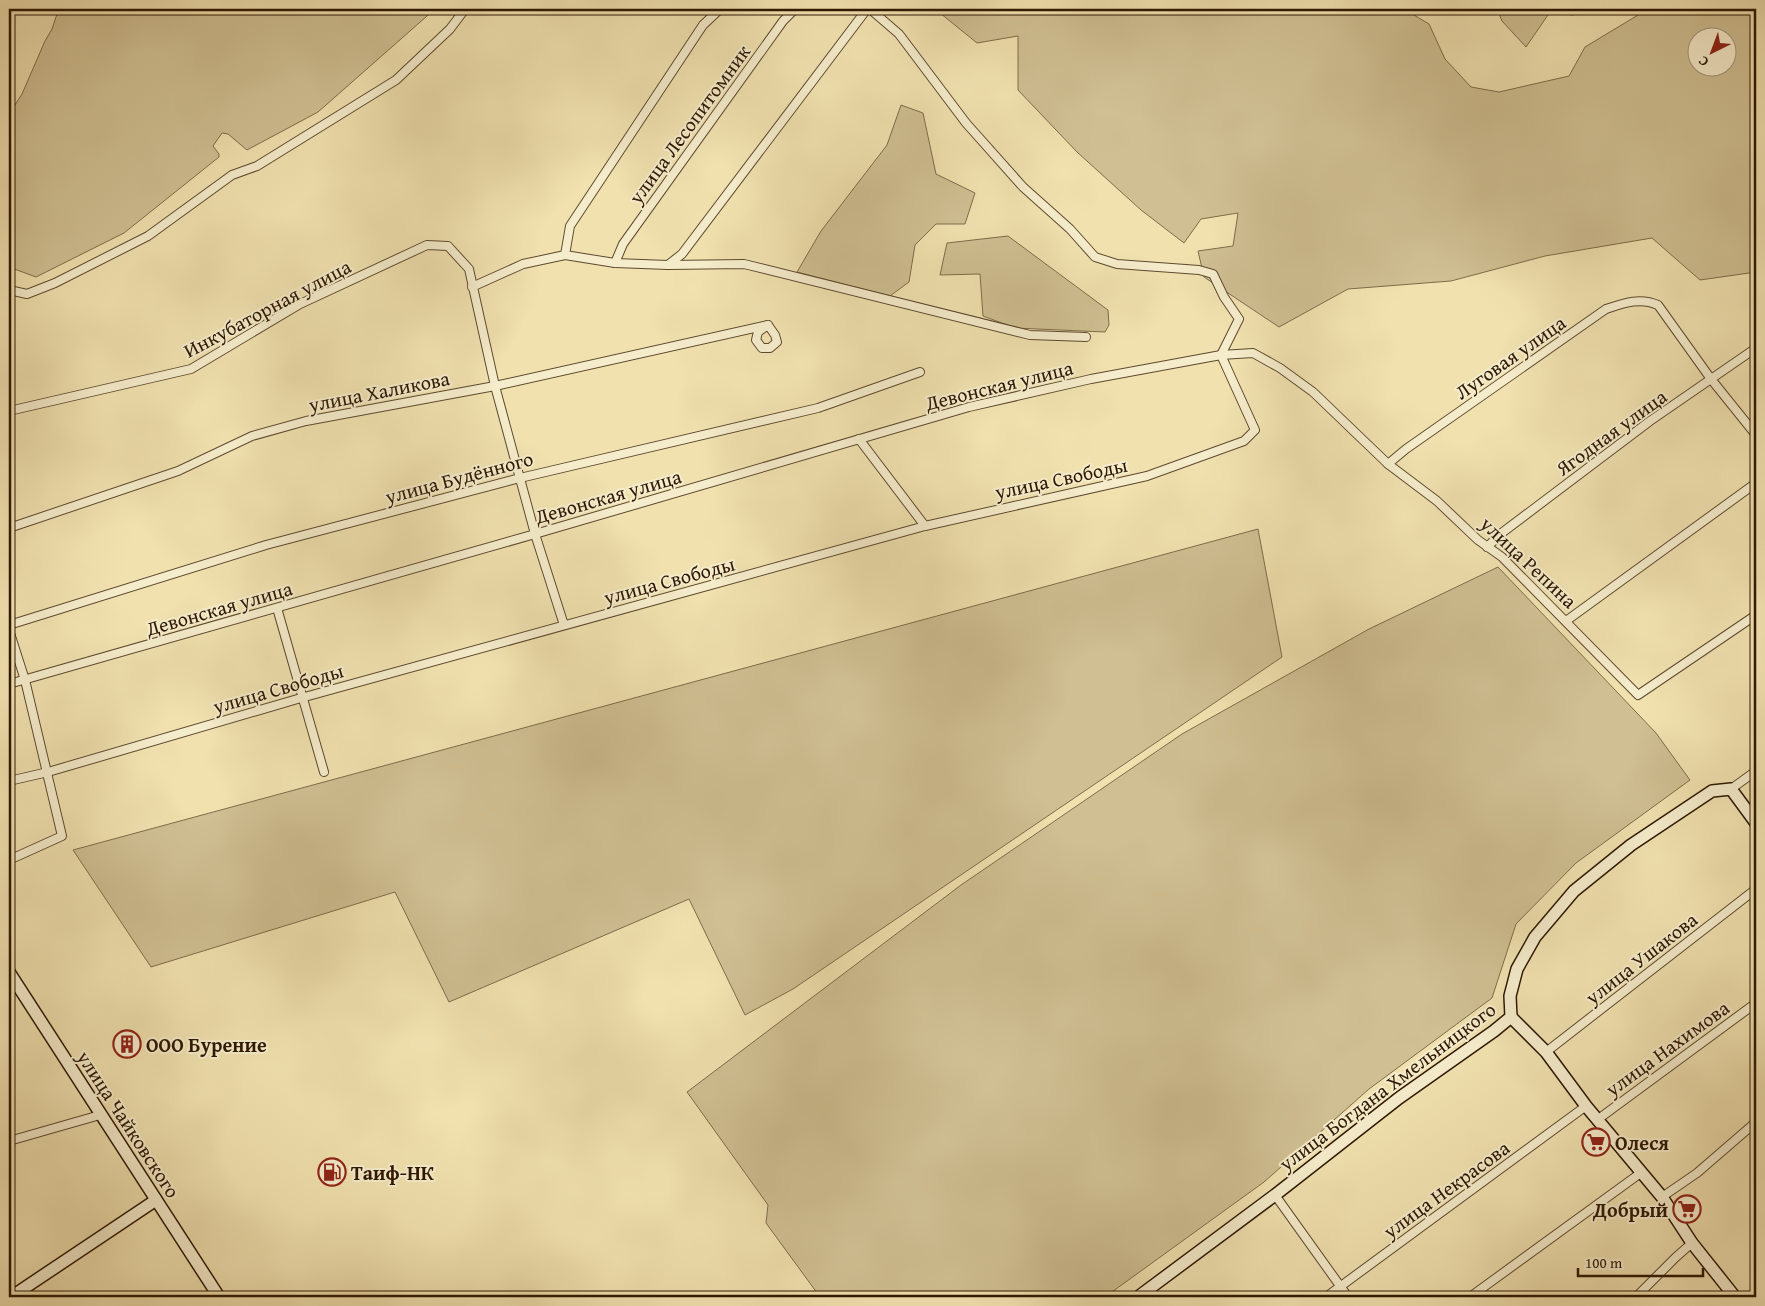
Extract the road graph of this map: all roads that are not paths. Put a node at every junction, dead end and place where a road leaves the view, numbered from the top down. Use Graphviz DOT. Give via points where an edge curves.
graph roads {
  1 [pos="465,9"];
  2 [pos="720,9"];
  3 [pos="795,9"];
  4 [pos="869,9"];
  5 [pos="565,255"];
  6 [pos="615,263"];
  7 [pos="668,266"];
  8 [pos="472,287"];
  9 [pos="9,290"];
  10 [pos="768,325"];
  11 [pos="1086,337"];
  12 [pos="1756,348"];
  13 [pos="1221,355"];
  14 [pos="920,372"];
  15 [pos="1711,379"];
  16 [pos="495,386"];
  17 [pos="9,411"];
  18 [pos="1756,435"];
  19 [pos="860,439"];
  20 [pos="1388,464"];
  21 [pos="520,478"];
  22 [pos="1756,483"];
  23 [pos="925,526"];
  24 [pos="9,528"];
  25 [pos="535,534"];
  26 [pos="1488,547"];
  27 [pos="277,608"];
  28 [pos="1756,614"];
  29 [pos="1566,621"];
  30 [pos="9,625"];
  31 [pos="564,625"];
  32 [pos="9,630"];
  33 [pos="25,680"];
  34 [pos="9,684"];
  35 [pos="302,698"];
  36 [pos="48,772"];
  37 [pos="324,772"];
  38 [pos="1756,772"];
  39 [pos="9,781"];
  40 [pos="1731,789"];
  41 [pos="1756,823"];
  42 [pos="9,860"];
  43 [pos="1756,889"];
  44 [pos="9,972"];
  45 [pos="1756,1003"];
  46 [pos="1511,1017"];
  47 [pos="1546,1052"];
  48 [pos="1586,1106"];
  49 [pos="100,1115"];
  50 [pos="1597,1120"];
  51 [pos="1756,1122"];
  52 [pos="9,1141"];
  53 [pos="1642,1172"];
  54 [pos="1275,1195"];
  55 [pos="1662,1197"];
  56 [pos="156,1200"];
  57 [pos="1692,1243"];
  58 [pos="1340,1286"];
  59 [pos="11,1297"];
  60 [pos="219,1297"];
  61 [pos="1138,1297"];
  62 [pos="1326,1297"];
  63 [pos="1348,1297"];
  64 [pos="1470,1297"];
  65 [pos="1636,1297"];
  66 [pos="1735,1297"];
  1 -- 9 [label="street" via="450,29 396,80 257,166 232,176 148,236 56,283 27,294"];
  2 -- 5 [label="street" via="703,25 570,226"];
  3 -- 6 [label="street, улица Лесопитомник" via="783,21 623,244"];
  4 -- 7 [label="street" via="682,254"];
  4 -- 13 [label="street" via="899,34 966,123 1023,186 1095,257 1117,264 1199,270 1213,274 1239,319"];
  5 -- 6 [label="street"];
  5 -- 8 [label="street" via="523,264"];
  6 -- 7 [label="street"];
  7 -- 11 [label="street" via="744,264 1030,336"];
  8 -- 16 [label="street, Инкубаторная улица"];
  8 -- 17 [label="street, Инкубаторная улица" via="469,269 448,246 427,244 300,304 191,369"];
  10 -- 16 [label="street, улица Халикова"];
  12 -- 15 [label="street, Ягодная улица"];
  13 -- 19 [label="street, Девонская улица" via="969,406"];
  13 -- 20 [label="street, Девонская улица" via="1253,353 1280,368 1313,392"];
  13 -- 23 [label="street, улица Свободы" via="1255,430 1244,441 1147,476"];
  14 -- 21 [label="street, улица Будённого" via="818,408"];
  15 -- 18 [label="street"];
  15 -- 20 [label="street, Луговая улица" via="1658,305 1650,301 1633,301 1606,309"];
  15 -- 26 [label="street, Ягодная улица" via="1503,532"];
  16 -- 21 [label="street, Инкубаторная улица"];
  16 -- 24 [label="street, улица Халикова" via="306,421 252,436 178,471"];
  19 -- 23 [label="street"];
  19 -- 25 [label="street, Девонская улица"];
  20 -- 26 [label="street, улица Репина" via="1437,501"];
  21 -- 25 [label="street, Инкубаторная улица"];
  21 -- 30 [label="street, улица Будённого" via="266,545"];
  22 -- 29 [label="street"];
  23 -- 31 [label="street, улица Свободы"];
  25 -- 27 [label="street, Девонская улица"];
  25 -- 31 [label="street, Инкубаторная улица"];
  26 -- 29 [label="street, улица Репина"];
  27 -- 33 [label="street, Девонская улица"];
  27 -- 35 [label="street"];
  28 -- 29 [label="street, улица Репина" via="1638,695"];
  31 -- 35 [label="street, улица Свободы"];
  32 -- 33 [label="street"];
  33 -- 34 [label="street, Девонская улица"];
  33 -- 36 [label="street"];
  35 -- 36 [label="street, улица Свободы"];
  35 -- 37 [label="street"];
  36 -- 39 [label="street, улица Свободы"];
  36 -- 42 [label="street" via="62,836"];
  38 -- 40 [label="street, улица Богдана Хмельницкого"];
  40 -- 41 [label="street"];
  40 -- 46 [label="street, улица Богдана Хмельницкого" via="1712,791 1632,845 1574,891 1535,937 1517,969 1510,996"];
  43 -- 47 [label="street, улица Ушакова"];
  44 -- 49 [label="street, улица Чайковского"];
  45 -- 50 [label="street, улица Нахимова"];
  46 -- 47 [label="street"];
  46 -- 54 [label="street, улица Богдана Хмельницкого" via="1399,1098"];
  47 -- 48 [label="street"];
  48 -- 50 [label="street"];
  48 -- 58 [label="street, улица Некрасова"];
  49 -- 52 [label="street"];
  49 -- 56 [label="street, улица Чайковского"];
  50 -- 53 [label="street"];
  51 -- 55 [label="street" via="1698,1173"];
  53 -- 55 [label="street"];
  53 -- 64 [label="street"];
  54 -- 58 [label="street"];
  54 -- 61 [label="street, улица Богдана Хмельницкого"];
  55 -- 57 [label="street"];
  56 -- 59 [label="street"];
  56 -- 60 [label="street, улица Чайковского"];
  57 -- 65 [label="street"];
  57 -- 66 [label="street"];
  58 -- 62 [label="street, улица Некрасова"];
  58 -- 63 [label="street"];
}
